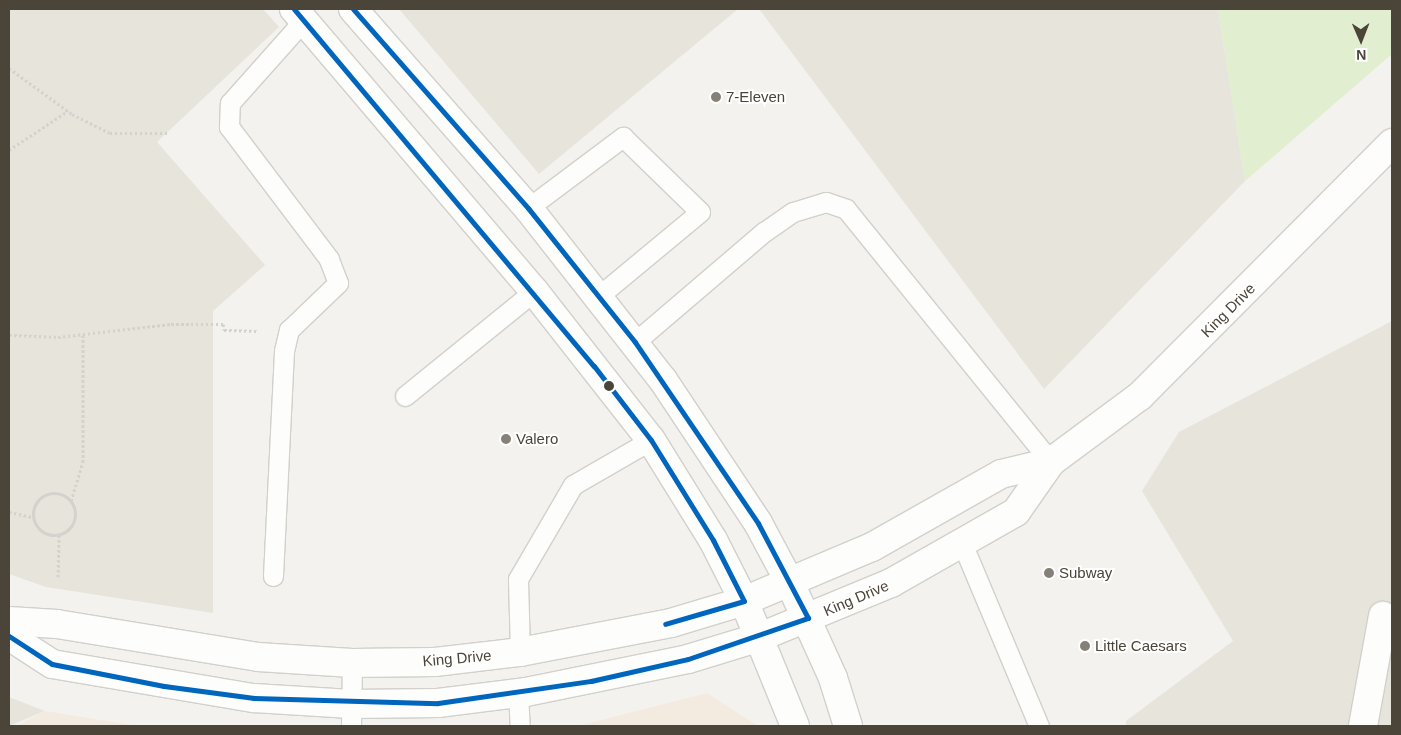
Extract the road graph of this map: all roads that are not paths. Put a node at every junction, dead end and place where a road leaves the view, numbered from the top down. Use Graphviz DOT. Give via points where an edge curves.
graph roads {
  1 [pos="353,9"];
  2 [pos="302,13"];
  3 [pos="1392,143"];
  4 [pos="528,208"];
  5 [pos="534,290"];
  6 [pos="600,296"];
  7 [pos="636,342"];
  8 [pos="405,396"];
  9 [pos="651,440"];
  10 [pos="1051,462"];
  11 [pos="962,543"];
  12 [pos="273,576"];
  13 [pos="790,584"];
  14 [pos="744,601"];
  15 [pos="1382,616"];
  16 [pos="808,618"];
  17 [pos="9,621"];
  18 [pos="9,636"];
  19 [pos="760,637"];
  20 [pos="520,652"];
  21 [pos="352,663"];
  22 [pos="518,693"];
  23 [pos="351,715"];
  24 [pos="520,726"];
  25 [pos="795,726"];
  26 [pos="848,726"];
  27 [pos="1039,726"];
  28 [pos="1363,726"];
  1 -- 4 [label="street"];
  2 -- 5 [label="street"];
  2 -- 12 [label="lane" via="230,103 229,127 329,259 338,283 289,330 287,339"];
  3 -- 10 [label="street, King Drive" via="1140,396"];
  4 -- 6 [label="street"];
  4 -- 6 [label="lane" via="623,137 700,212"];
  5 -- 8 [label="lane"];
  5 -- 9 [label="street"];
  6 -- 7 [label="street"];
  7 -- 10 [label="lane" via="764,232 793,212 826,202 846,209"];
  7 -- 13 [label="street" via="754,517"];
  9 -- 14 [label="street" via="713,540"];
  9 -- 20 [label="lane" via="573,485 518,579"];
  10 -- 11 [label="street, King Drive" via="1016,512"];
  10 -- 13 [label="street, King Drive" via="1001,474 872,547"];
  11 -- 16 [label="street, King Drive" via="891,583"];
  11 -- 27 [label="lane"];
  13 -- 14 [label="street, King Drive"];
  13 -- 16 [label="street"];
  14 -- 19 [label="street"];
  14 -- 20 [label="street, King Drive" via="670,623"];
  15 -- 28 [label="street"];
  16 -- 19 [label="street, King Drive"];
  16 -- 26 [label="street"];
  17 -- 21 [label="street, King Drive" via="58,624 258,657"];
  18 -- 23 [label="street, King Drive" via="52,664"];
  19 -- 22 [label="street, King Drive" via="688,659"];
  19 -- 25 [label="street"];
  20 -- 21 [label="street, King Drive" via="435,662"];
  21 -- 23 [label="lane"];
  22 -- 23 [label="street, King Drive"];
  22 -- 24 [label="lane"];
}
